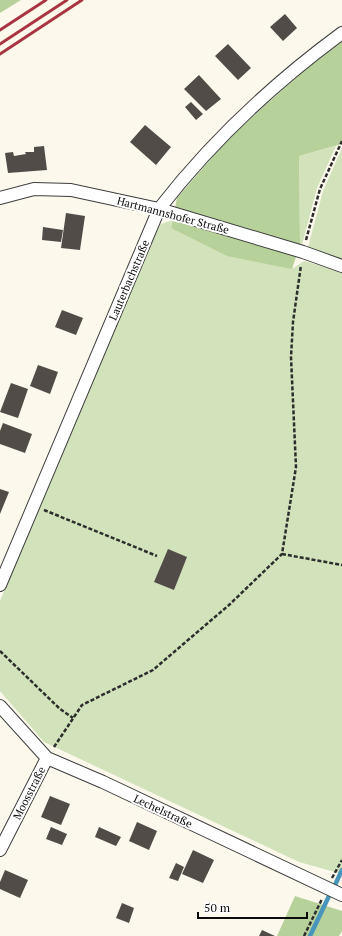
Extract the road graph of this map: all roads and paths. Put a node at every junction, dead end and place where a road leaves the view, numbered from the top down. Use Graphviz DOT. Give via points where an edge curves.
graph roads {
  1 [pos="342,33"];
  2 [pos="342,141"];
  3 [pos="0,198"];
  4 [pos="159,209"];
  5 [pos="303,252"];
  6 [pos="342,266"];
  7 [pos="34,506"];
  8 [pos="282,554"];
  9 [pos="157,556"];
  10 [pos="342,565"];
  11 [pos="0,585"];
  12 [pos="0,651"];
  13 [pos="0,706"];
  14 [pos="73,718"];
  15 [pos="47,758"];
  16 [pos="0,850"];
  17 [pos="342,895"];
  1 -- 4 [label="street, Lauterbachstraße" via="308,58 224,134"];
  2 -- 5 [label="path" via="320,189"];
  3 -- 4 [label="street, Hartmannshofer Straße" via="34,189 71,190"];
  4 -- 5 [label="street, Hartmannshofer Straße"];
  4 -- 7 [label="street, Lauterbachstraße"];
  5 -- 6 [label="street, Hartmannshofer Straße"];
  5 -- 8 [label="path" via="298,278 291,357 296,467"];
  7 -- 9 [label="path"];
  7 -- 11 [label="street, Lauterbachstraße"];
  8 -- 10 [label="path"];
  8 -- 15 [label="path" via="229,606 153,670 82,705"];
  12 -- 14 [label="path" via="60,709"];
  13 -- 15 [label="street, Lechelstraße"];
  15 -- 16 [label="street, Moosstraße"];
  15 -- 17 [label="street, Lechelstraße"];
}
